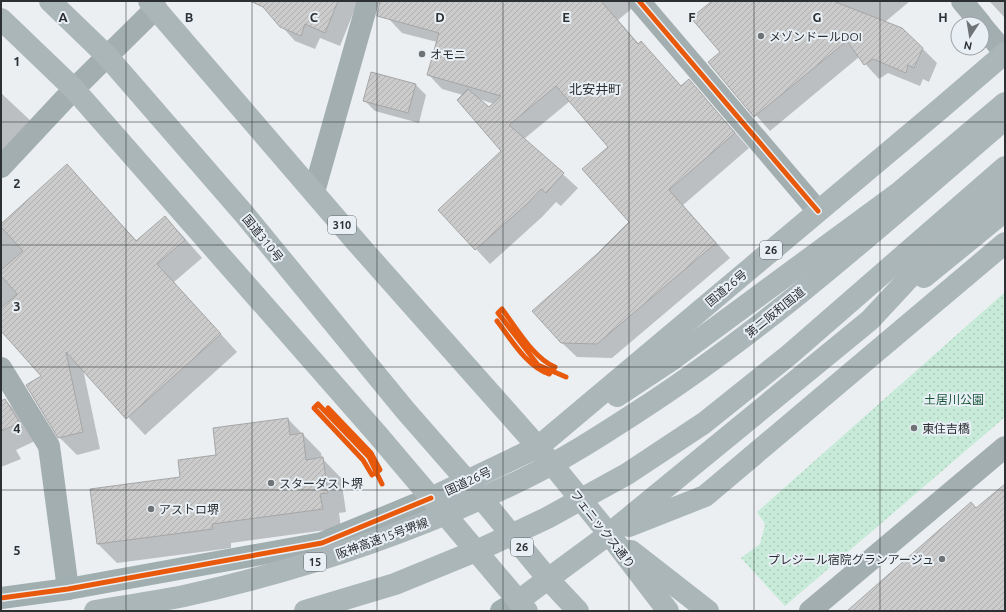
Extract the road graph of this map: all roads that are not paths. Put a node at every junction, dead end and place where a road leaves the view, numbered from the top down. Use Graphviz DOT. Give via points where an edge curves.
graph roads {
  1 [pos="50,1"];
  2 [pos="368,1"];
  3 [pos="640,1"];
  4 [pos="962,1"];
  5 [pos="152,4"];
  6 [pos="974,16"];
  7 [pos="1,19"];
  8 [pos="990,36"];
  9 [pos="1005,53"];
  10 [pos="107,56"];
  11 [pos="74,89"];
  12 [pos="1005,103"];
  13 [pos="1005,119"];
  14 [pos="1,167"];
  15 [pos="1005,167"];
  16 [pos="1005,186"];
  17 [pos="314,192"];
  18 [pos="818,211"];
  19 [pos="1005,211"];
  20 [pos="1005,243"];
  21 [pos="870,320"];
  22 [pos="1,368"];
  23 [pos="538,447"];
  24 [pos="1005,447"];
  25 [pos="524,479"];
  26 [pos="468,482"];
  27 [pos="431,498"];
  28 [pos="609,534"];
  29 [pos="549,580"];
  30 [pos="68,589"];
  31 [pos="1,598"];
  32 [pos="516,608"];
  33 [pos="95,611"];
  34 [pos="305,611"];
  35 [pos="578,611"];
  36 [pos="668,611"];
  37 [pos="708,611"];
  38 [pos="810,611"];
  1 -- 10 [label="highway, 国道310号"];
  2 -- 17 [label="street"];
  3 -- 18 [label="street"];
  4 -- 6 [label="street"];
  5 -- 10 [label="street"];
  5 -- 17 [label="highway, 310"];
  7 -- 11 [label="highway"];
  8 -- 9 [label="street"];
  9 -- 18 [label="highway, 国道26号 / 26"];
  10 -- 11 [label="street"];
  10 -- 26 [label="highway, 国道310号" via="245,215 405,410"];
  11 -- 14 [label="street"];
  11 -- 27 [label="highway"];
  12 -- 23 [label="highway" via="900,191 673,359"];
  13 -- 25 [label="highway, 第二阪和国道, bridge" via="754,330 675,388 604,434"];
  15 -- 34 [label="highway, bridge" via="789,355 704,423 627,474 547,518 483,548 395,584"];
  16 -- 21 [label="highway" via="961,222"];
  17 -- 23 [label="highway, 310"];
  18 -- 23 [label="highway, 国道26号 / 26"];
  19 -- 21 [label="highway"];
  20 -- 28 [label="highway" via="705,496"];
  21 -- 28 [label="highway"];
  22 -- 30 [label="street" via="49,446"];
  23 -- 26 [label="highway, 国道26号 / 26"];
  23 -- 28 [label="highway, フェニックス通り"];
  24 -- 38 [label="street"];
  25 -- 33 [label="highway, 阪神高速15号堺線 / 15, bridge" via="371,544 282,572 182,596"];
  26 -- 27 [label="highway, 国道26号 / 26"];
  26 -- 29 [label="highway, 26"];
  27 -- 30 [label="street" via="322,543"];
  27 -- 32 [label="highway"];
  28 -- 29 [label="highway"];
  28 -- 36 [label="highway, フェニックス通り"];
  28 -- 37 [label="highway"];
  29 -- 32 [label="highway"];
  29 -- 35 [label="highway, 26"];
  30 -- 31 [label="street"];
}
